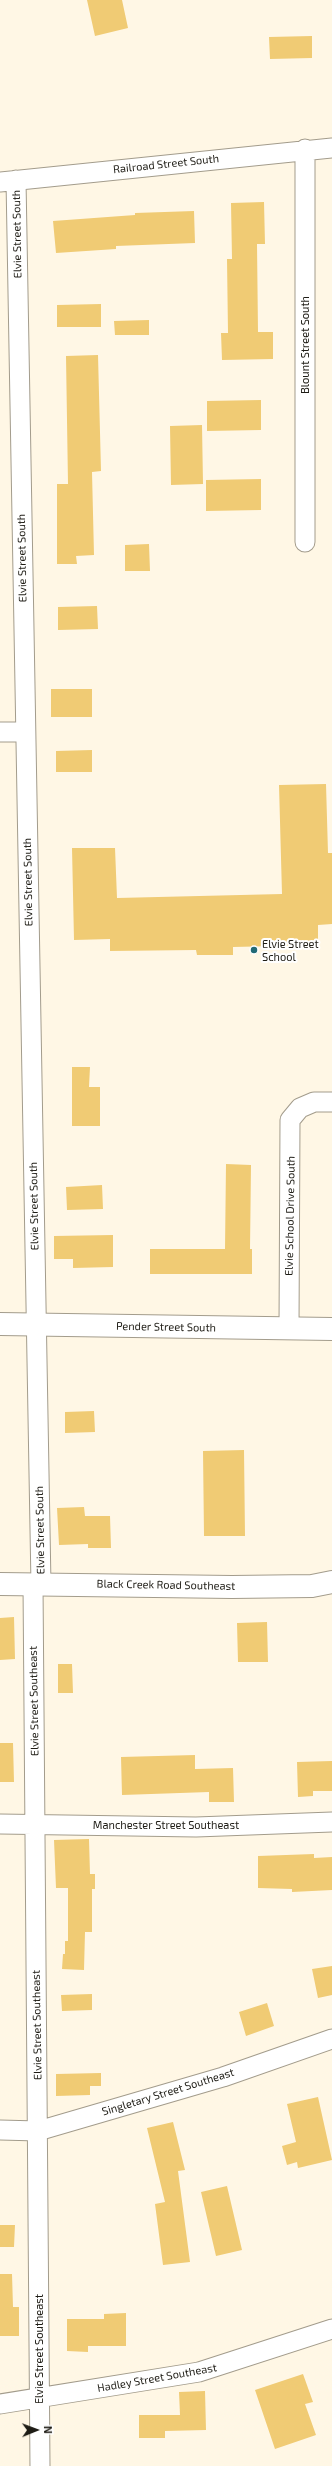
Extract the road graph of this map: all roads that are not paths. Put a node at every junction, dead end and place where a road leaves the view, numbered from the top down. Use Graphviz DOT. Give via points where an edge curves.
graph roads {
  1 [pos="332,148"];
  2 [pos="305,149"];
  3 [pos="8,181"];
  4 [pos="306,542"];
  5 [pos="0,732"];
  6 [pos="25,732"];
  7 [pos="332,1102"];
  8 [pos="0,1324"];
  9 [pos="36,1324"];
  10 [pos="289,1328"];
  11 [pos="332,1329"];
  12 [pos="332,1582"];
  13 [pos="0,1584"];
  14 [pos="37,1584"];
  15 [pos="332,1822"];
  16 [pos="0,1824"];
  17 [pos="35,1824"];
  18 [pos="332,2039"];
  19 [pos="0,2130"];
  20 [pos="38,2131"];
  21 [pos="332,2328"];
  22 [pos="39,2397"];
  23 [pos="0,2404"];
  24 [pos="40,2466"];
  1 -- 2 [label="street, Railroad Street South"];
  2 -- 3 [label="street, Railroad Street South"];
  2 -- 4 [label="street, Blount Street South"];
  3 -- 6 [label="street, Elvie Street South"];
  5 -- 6 [label="street"];
  6 -- 9 [label="street, Elvie Street South"];
  7 -- 10 [label="street, Elvie School Drive South" via="314,1102 300,1108 290,1120"];
  8 -- 9 [label="street, Pender Street South"];
  9 -- 10 [label="street, Pender Street South"];
  9 -- 14 [label="street, Elvie Street South"];
  10 -- 11 [label="street, Pender Street South"];
  12 -- 14 [label="street, Black Creek Road Southeast" via="312,1586"];
  13 -- 14 [label="street, Black Creek Road Southeast"];
  14 -- 17 [label="street, Elvie Street Southeast"];
  15 -- 17 [label="street, Manchester Street Southeast" via="196,1827"];
  16 -- 17 [label="street, Manchester Street Southeast"];
  17 -- 20 [label="street, Elvie Street Southeast"];
  18 -- 20 [label="street, Singletary Street Southeast" via="222,2077"];
  19 -- 20 [label="street, Singletary Street Southeast"];
  20 -- 22 [label="street, Elvie Street Southeast"];
  21 -- 22 [label="street, Hadley Street Southeast" via="199,2372"];
  22 -- 23 [label="street, Hadley Street Southeast"];
  22 -- 24 [label="street, Elvie Street Southeast"];
}
